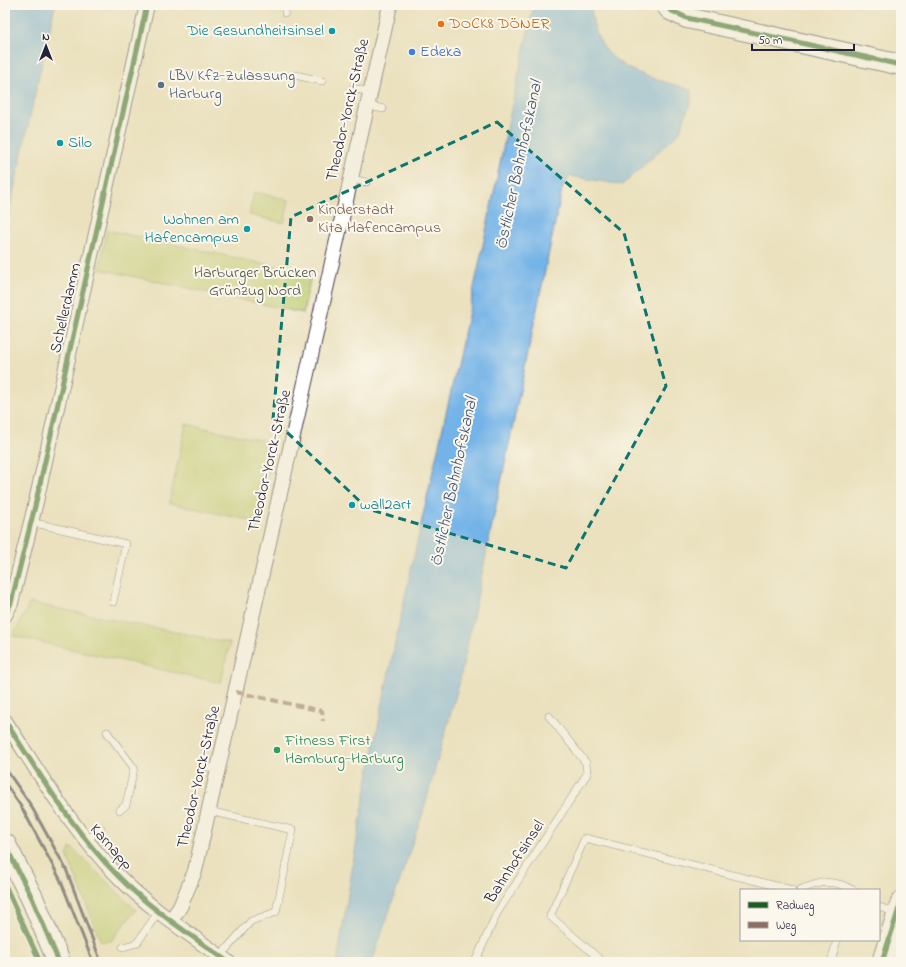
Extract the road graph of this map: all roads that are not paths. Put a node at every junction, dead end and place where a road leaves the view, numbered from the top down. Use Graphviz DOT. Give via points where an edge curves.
graph roads {
  1 [pos="147,5"];
  2 [pos="286,5"];
  3 [pos="390,5"];
  4 [pos="666,5"];
  5 [pos="284,13"];
  6 [pos="901,65"];
  7 [pos="295,75"];
  8 [pos="322,81"];
  9 [pos="353,88"];
  10 [pos="368,98"];
  11 [pos="383,109"];
  12 [pos="350,179"];
  13 [pos="366,182"];
  14 [pos="31,522"];
  15 [pos="113,602"];
  16 [pos="5,615"];
  17 [pos="549,716"];
  18 [pos="5,721"];
  19 [pos="107,732"];
  20 [pos="202,766"];
  21 [pos="218,769"];
  22 [pos="120,810"];
  23 [pos="209,811"];
  24 [pos="101,828"];
  25 [pos="86,841"];
  26 [pos="5,845"];
  27 [pos="788,889"];
  28 [pos="802,889"];
  29 [pos="851,889"];
  30 [pos="880,906"];
  31 [pos="159,911"];
  32 [pos="900,912"];
  33 [pos="171,920"];
  34 [pos="838,941"];
  35 [pos="123,947"];
  36 [pos="901,954"];
  37 [pos="224,959"];
  38 [pos="59,962"];
  39 [pos="475,962"];
  40 [pos="603,962"];
  41 [pos="831,962"];
  42 [pos="882,962"];
  43 [pos="898,962"];
  1 -- 14 [label="street, Schellerdamm"];
  2 -- 5 [label="lane"];
  3 -- 10 [label="street, Theodor-Yorck-Straße"];
  4 -- 6 [label="main road" via="670,10 687,18"];
  7 -- 8 [label="lane"];
  9 -- 10 [label="lane"];
  10 -- 11 [label="lane"];
  10 -- 12 [label="street, Theodor-Yorck-Straße"];
  12 -- 13 [label="lane"];
  12 -- 21 [label="street, Theodor-Yorck-Straße"];
  14 -- 15 [label="lane" via="126,544"];
  14 -- 16 [label="street, Schellerdamm" via="11,603"];
  17 -- 39 [label="lane, Bahnhofsinsel" via="586,763 587,774 497,913"];
  18 -- 25 [label="street, Karnapp"];
  19 -- 22 [label="lane" via="134,768 126,806"];
  20 -- 21 [label="lane"];
  21 -- 23 [label="street, Theodor-Yorck-Straße"];
  23 -- 33 [label="street, Theodor-Yorck-Straße" via="194,871 180,907"];
  23 -- 37 [label="lane" via="294,830 276,912 250,921"];
  24 -- 25 [label="lane"];
  25 -- 31 [label="street, Karnapp" via="118,877"];
  26 -- 38 [label="main road" via="32,898"];
  27 -- 40 [label="lane" via="585,838 550,916"];
  28 -- 29 [label="lane" via="826,881"];
  30 -- 32 [label="lane"];
  31 -- 33 [label="street, Karnapp"];
  31 -- 35 [label="lane" via="137,943"];
  32 -- 42 [label="main road"];
  33 -- 37 [label="street, Karnapp"];
  34 -- 41 [label="lane"];
  36 -- 43 [label="main road"];
}
